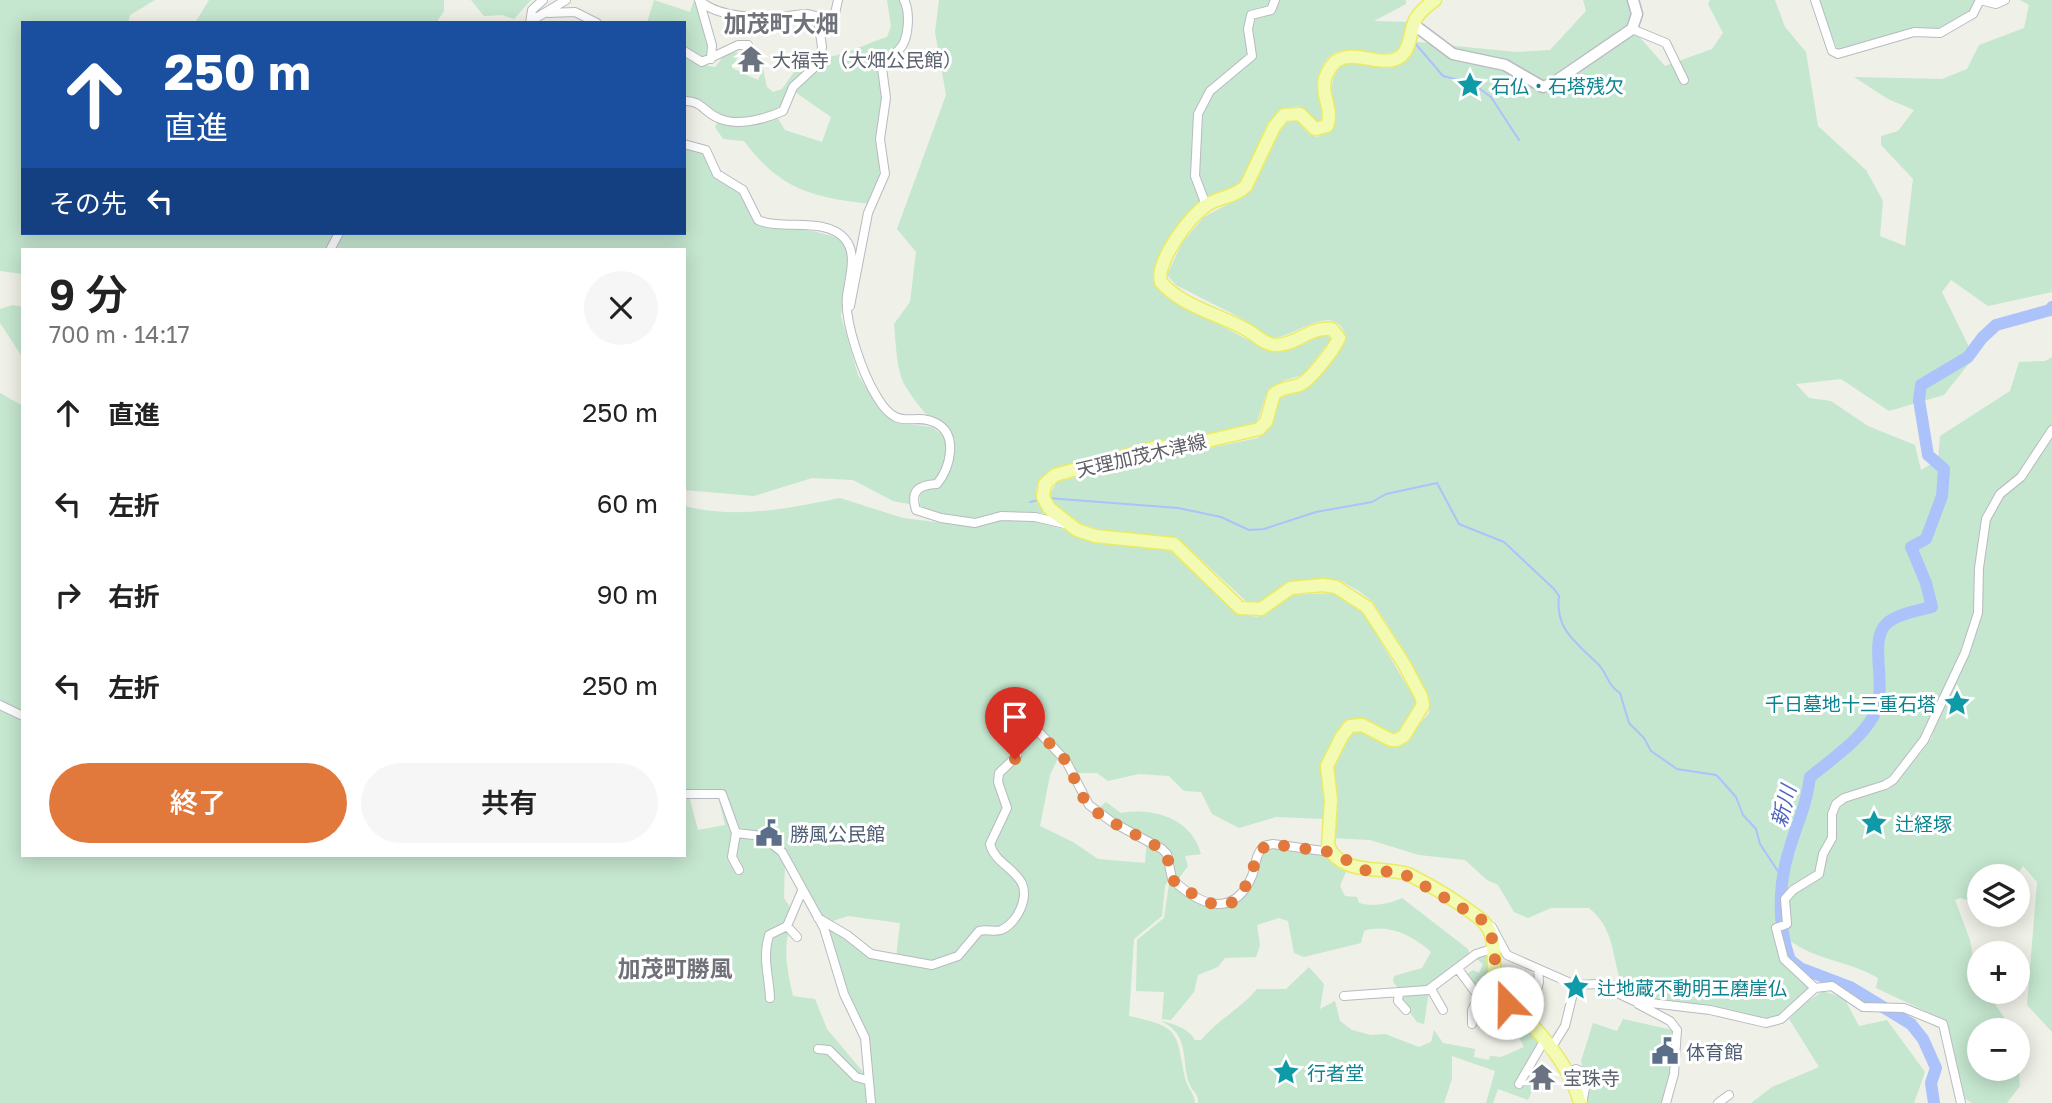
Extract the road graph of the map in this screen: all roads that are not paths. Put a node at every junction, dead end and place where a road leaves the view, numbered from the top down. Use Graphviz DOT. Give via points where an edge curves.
graph roads {
  1 [pos="543,0"];
  2 [pos="566,0"];
  3 [pos="838,0"];
  4 [pos="904,0"];
  5 [pos="1275,0"];
  6 [pos="1435,0"];
  7 [pos="1633,0"];
  8 [pos="1815,0"];
  9 [pos="2006,0"];
  10 [pos="699,1"];
  11 [pos="548,13"];
  12 [pos="818,19"];
  13 [pos="530,21"];
  14 [pos="532,21"];
  15 [pos="593,21"];
  16 [pos="1413,24"];
  17 [pos="1632,29"];
  18 [pos="748,45"];
  19 [pos="686,52"];
  20 [pos="711,59"];
  21 [pos="1684,80"];
  22 [pos="686,101"];
  23 [pos="686,145"];
  24 [pos="1206,205"];
  25 [pos="846,315"];
  26 [pos="2052,430"];
  27 [pos="1070,526"];
  28 [pos="0,705"];
  29 [pos="21,715"];
  30 [pos="686,794"];
  31 [pos="736,833"];
  32 [pos="1331,852"];
  33 [pos="739,870"];
  34 [pos="802,891"];
  35 [pos="818,918"];
  36 [pos="1481,919"];
  37 [pos="787,926"];
  38 [pos="797,937"];
  39 [pos="1495,948"];
  40 [pos="1458,969"];
  41 [pos="1538,969"];
  42 [pos="1575,985"];
  43 [pos="1815,988"];
  44 [pos="1431,989"];
  45 [pos="1399,993"];
  46 [pos="1344,996"];
  47 [pos="1479,997"];
  48 [pos="770,998"];
  49 [pos="1534,1001"];
  50 [pos="1634,1001"];
  51 [pos="1507,1003"];
  52 [pos="1406,1010"];
  53 [pos="1443,1010"];
  54 [pos="1472,1024"];
  55 [pos="1547,1046"];
  56 [pos="818,1049"];
  57 [pos="867,1080"];
  58 [pos="1519,1084"];
  59 [pos="1729,1095"];
  60 [pos="871,1103"];
  61 [pos="1581,1103"];
  62 [pos="1666,1103"];
  63 [pos="1717,1103"];
  64 [pos="1961,1103"];
  1 -- 13 [label="street"];
  2 -- 11 [label="street"];
  3 -- 12 [label="street" via="834,18"];
  4 -- 25 [label="street" via="907,32 903,45 883,68 886,98 880,139 885,174 868,213"];
  5 -- 24 [label="street" via="1271,10 1251,15 1252,56 1210,91 1198,114 1195,176"];
  6 -- 16 [label="main road, 天理加茂木津線"];
  7 -- 17 [label="main road" via="1637,14"];
  8 -- 9 [label="street" via="1832,51 1838,54 1914,32 1940,33 1973,13 1980,1 1996,4"];
  10 -- 12 [label="street" via="744,16 775,18 805,13"];
  10 -- 20 [label="street" via="712,45"];
  11 -- 14 [label="street"];
  11 -- 15 [label="street" via="575,12"];
  12 -- 22 [label="street" via="820,62 793,86 783,111 753,121 729,121"];
  16 -- 17 [label="main road" via="1453,54 1505,65 1543,87"];
  16 -- 24 [label="main road, 天理加茂木津線" via="1407,48 1397,58 1387,61 1352,55 1336,61 1324,83 1327,126 1315,129 1300,114 1284,115 1246,187"];
  17 -- 21 [label="street" via="1666,43"];
  18 -- 20 [label="street" via="738,45"];
  19 -- 20 [label="street" via="702,62"];
  23 -- 25 [label="street" via="706,150 716,174 743,190 758,220 822,228 845,239 852,252"];
  24 -- 27 [label="main road, 天理加茂木津線" via="1171,247 1160,269 1163,284 1270,345 1282,345 1320,327 1335,330 1339,340 1304,382 1273,394 1266,422 1259,429 1154,448 1049,479 1043,487 1044,502"];
  25 -- 27 [label="street" via="877,399 904,422 934,422 949,440 945,475 937,484 922,485 915,491 916,510 975,523 1001,516 1035,517"];
  26 -- 43 [label="street" via="2021,477 2000,494 1986,519 1978,613 1965,653 1924,740 1885,785 1836,804 1832,838 1819,874 1785,899 1787,924 1776,928 1784,959"];
  27 -- 32 [label="main road, 天理加茂木津線" via="1095,536 1174,544 1240,608 1261,609 1291,589 1324,585 1336,587 1367,607 1404,664 1423,705 1397,740 1362,725 1350,726 1342,736 1327,766"];
  28 -- 29 [label="street"];
  30 -- 31 [label="street" via="724,796"];
  31 -- 33 [label="street" via="732,857"];
  31 -- 34 [label="street" via="770,841 782,852"];
  32 -- 35 [label="street" via="1267,844 1258,852 1252,876 1239,897 1224,906 1212,904 1172,879 1162,849 1089,805 1066,761 1037,730 1027,726 1021,731 1017,755 999,773 1007,808 990,842 1023,887 1022,907 1007,926 979,931 958,956 932,965 871,954"];
  32 -- 36 [label="main road" via="1369,872 1399,871 1412,876"];
  34 -- 35 [label="street"];
  34 -- 37 [label="street"];
  35 -- 57 [label="street" via="832,948 847,1003 865,1038"];
  36 -- 39 [label="main road"];
  36 -- 41 [label="street" via="1495,930 1504,952"];
  37 -- 38 [label="street"];
  37 -- 48 [label="street" via="769,935 765,949"];
  39 -- 40 [label="street" via="1476,954"];
  39 -- 51 [label="main road" via="1496,984"];
  40 -- 44 [label="street"];
  40 -- 47 [label="street"];
  41 -- 42 [label="street"];
  41 -- 49 [label="street"];
  42 -- 50 [label="street" via="1598,984"];
  42 -- 55 [label="street" via="1565,1026"];
  43 -- 50 [label="street" via="1781,1019 1766,1023 1710,1010"];
  43 -- 64 [label="street" via="1832,986 1863,1007 1915,1011 1943,1024"];
  44 -- 45 [label="street"];
  44 -- 53 [label="street"];
  45 -- 46 [label="street"];
  45 -- 52 [label="street" via="1398,1001"];
  47 -- 51 [label="street"];
  47 -- 54 [label="street" via="1472,1010"];
  50 -- 62 [label="street" via="1670,1021 1677,1030 1674,1074"];
  51 -- 55 [label="main road"];
  55 -- 58 [label="street"];
  55 -- 61 [label="main road" via="1569,1072"];
  56 -- 57 [label="street" via="832,1052 856,1077"];
  57 -- 60 [label="street"];
  59 -- 63 [label="street"];
}
